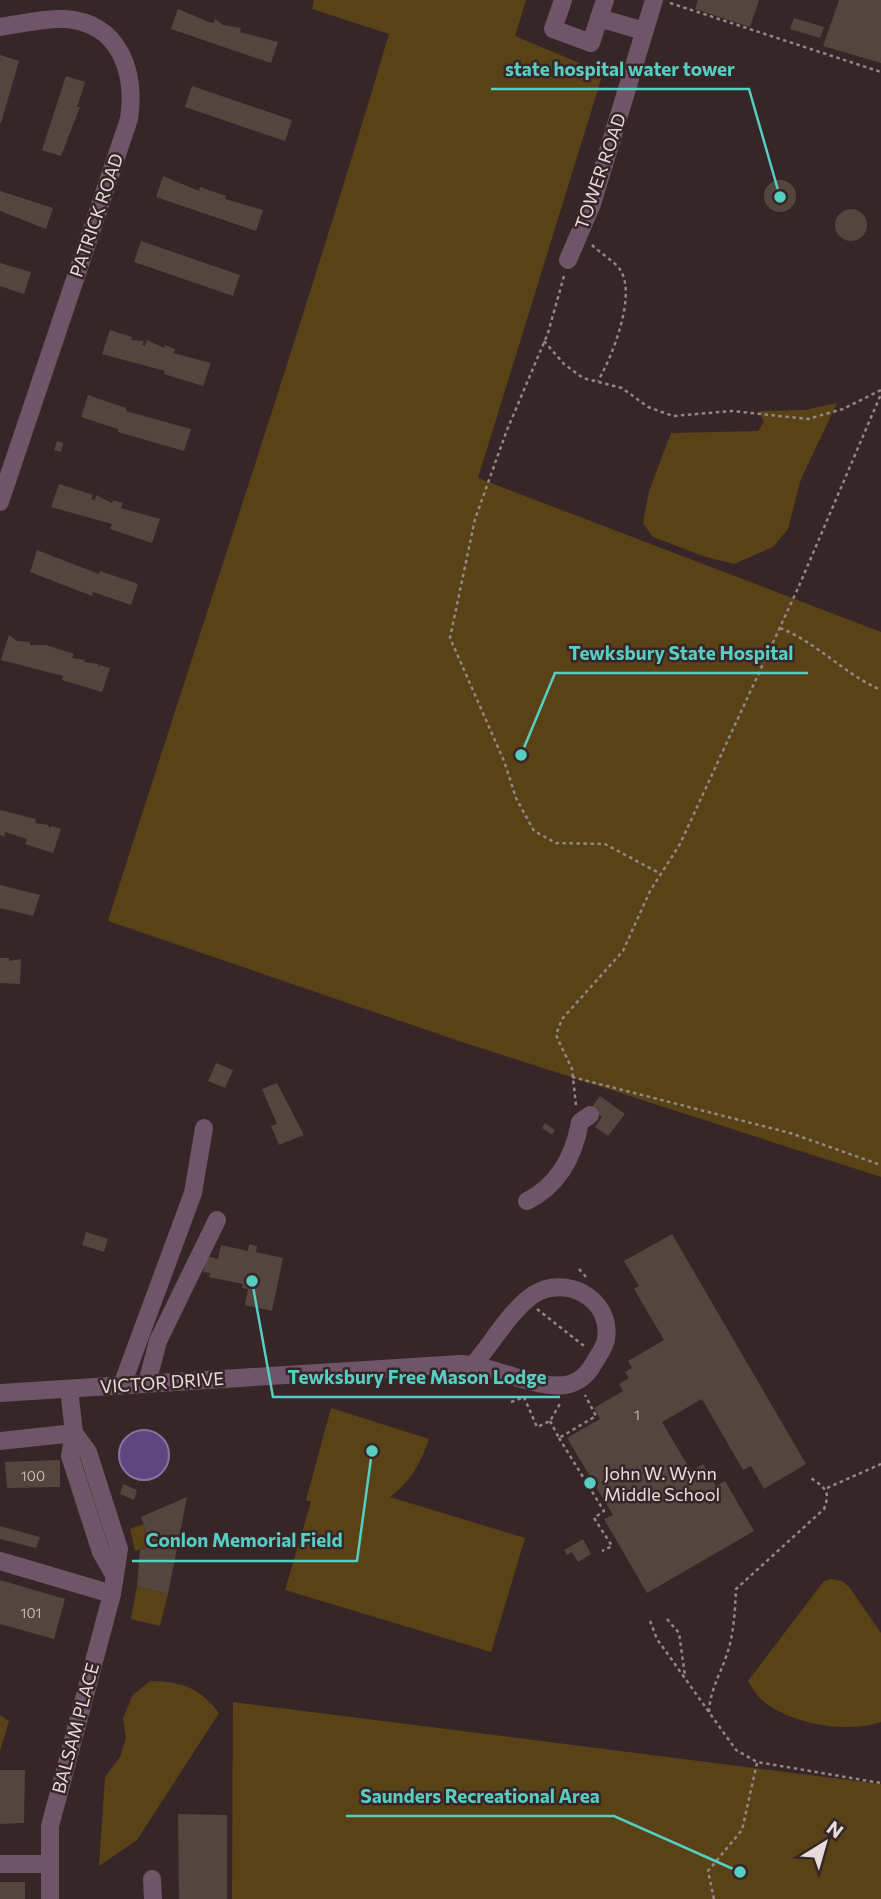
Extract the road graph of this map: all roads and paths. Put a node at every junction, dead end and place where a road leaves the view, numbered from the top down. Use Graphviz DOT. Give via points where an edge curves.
graph roads {
  1 [pos="563,0"];
  2 [pos="605,0"];
  3 [pos="654,0"];
  4 [pos="660,0"];
  5 [pos="599,18"];
  6 [pos="0,27"];
  7 [pos="644,31"];
  8 [pos="881,72"];
  9 [pos="579,232"];
  10 [pos="568,260"];
  11 [pos="544,341"];
  12 [pos="598,381"];
  13 [pos="881,392"];
  14 [pos="0,502"];
  15 [pos="779,628"];
  16 [pos="881,690"];
  17 [pos="659,873"];
  18 [pos="572,1077"];
  19 [pos="585,1118"];
  20 [pos="204,1128"];
  21 [pos="881,1165"];
  22 [pos="527,1201"];
  23 [pos="217,1220"];
  24 [pos="527,1300"];
  25 [pos="598,1357"];
  26 [pos="474,1364"];
  27 [pos="147,1383"];
  28 [pos="122,1385"];
  29 [pos="69,1389"];
  30 [pos="0,1393"];
  31 [pos="584,1393"];
  32 [pos="522,1398"];
  33 [pos="511,1402"];
  34 [pos="550,1421"];
  35 [pos="74,1433"];
  36 [pos="559,1438"];
  37 [pos="0,1441"];
  38 [pos="881,1464"];
  39 [pos="811,1478"];
  40 [pos="826,1488"];
  41 [pos="602,1551"];
  42 [pos="0,1561"];
  43 [pos="111,1594"];
  44 [pos="667,1619"];
  45 [pos="650,1621"];
  46 [pos="685,1679"];
  47 [pos="709,1712"];
  48 [pos="757,1762"];
  49 [pos="881,1783"];
  50 [pos="0,1864"];
  51 [pos="50,1864"];
  52 [pos="152,1879"];
  53 [pos="50,1899"];
  54 [pos="153,1899"];
  55 [pos="714,1899"];
  1 -- 5 [label="street" via="553,29 591,43"];
  2 -- 5 [label="street"];
  3 -- 7 [label="street, TOWER ROAD"];
  4 -- 8 [label="path"];
  5 -- 7 [label="street"];
  6 -- 14 [label="street, PATRICK ROAD" via="62,19 87,24 123,56 132,97 129,119"];
  7 -- 9 [label="street, TOWER ROAD" via="592,204"];
  9 -- 10 [label="street, TOWER ROAD"];
  9 -- 12 [label="path" via="620,269 626,289 615,346"];
  10 -- 11 [label="path"];
  11 -- 12 [label="path" via="573,371"];
  11 -- 17 [label="path" via="475,519 450,638 534,831 556,843 605,844"];
  12 -- 13 [label="path" via="622,388 648,407 673,416 733,411 808,419"];
  13 -- 15 [label="path"];
  15 -- 16 [label="path" via="799,636"];
  15 -- 17 [label="path" via="680,844"];
  17 -- 18 [label="path" via="623,951 558,1026 556,1035"];
  18 -- 19 [label="path"];
  18 -- 21 [label="path" via="790,1133"];
  19 -- 22 [label="street" via="561,1175 542,1194"];
  20 -- 28 [label="street" via="193,1193"];
  23 -- 27 [label="street" via="158,1340"];
  24 -- 25 [label="path"];
  24 -- 25 [label="street" via="554,1286 578,1289 597,1303 605,1319 606,1339"];
  24 -- 26 [label="street" via="512,1312"];
  25 -- 26 [label="street, VICTOR DRIVE" via="581,1378 565,1385"];
  26 -- 27 [label="street, VICTOR DRIVE"];
  27 -- 28 [label="street, VICTOR DRIVE"];
  28 -- 29 [label="street, VICTOR DRIVE"];
  29 -- 30 [label="street, VICTOR DRIVE"];
  29 -- 35 [label="street, BALSAM PLACE"];
  31 -- 36 [label="path" via="596,1416"];
  32 -- 33 [label="path"];
  34 -- 36 [label="path"];
  35 -- 37 [label="street"];
  35 -- 43 [label="street, BALSAM PLACE" via="88,1452 119,1549"];
  36 -- 41 [label="path" via="604,1511 594,1518 612,1546"];
  38 -- 40 [label="path"];
  39 -- 40 [label="path"];
  40 -- 47 [label="path" via="829,1497 824,1509 736,1589 734,1623"];
  42 -- 43 [label="street"];
  43 -- 51 [label="street, BALSAM PLACE" via="50,1826"];
  44 -- 46 [label="path" via="679,1633"];
  45 -- 46 [label="path"];
  46 -- 47 [label="path"];
  47 -- 48 [label="path" via="736,1750"];
  48 -- 49 [label="path"];
  48 -- 55 [label="path" via="742,1829 708,1871"];
  50 -- 51 [label="street"];
  51 -- 53 [label="street, BALSAM PLACE"];
  52 -- 54 [label="street"];
}
